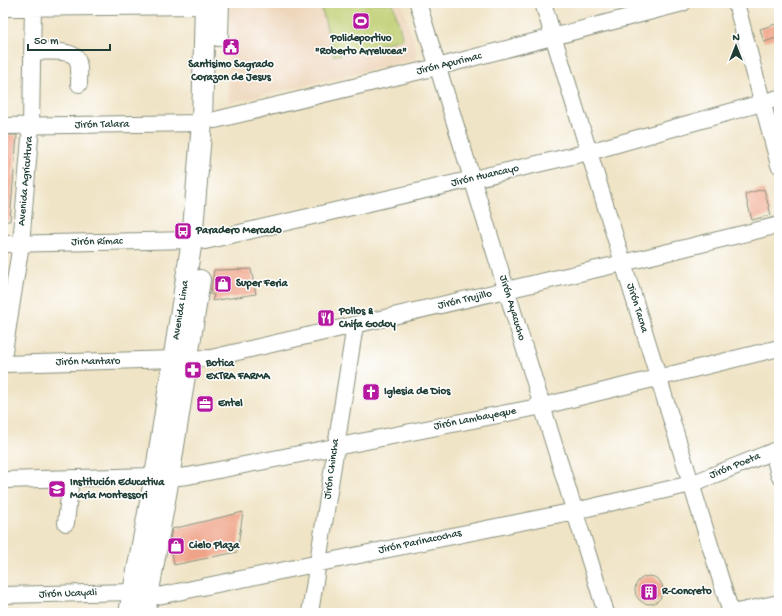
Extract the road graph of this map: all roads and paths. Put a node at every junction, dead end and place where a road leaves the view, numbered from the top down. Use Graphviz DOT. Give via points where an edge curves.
graph roads {
  1 [pos="418,3"];
  2 [pos="543,3"];
  3 [pos="682,3"];
  4 [pos="736,3"];
  5 [pos="215,4"];
  6 [pos="34,5"];
  7 [pos="3,8"];
  8 [pos="554,38"];
  9 [pos="32,52"];
  10 [pos="437,67"];
  11 [pos="79,84"];
  12 [pos="779,98"];
  13 [pos="762,103"];
  14 [pos="208,122"];
  15 [pos="3,126"];
  16 [pos="31,126"];
  17 [pos="589,152"];
  18 [pos="779,165"];
  19 [pos="472,179"];
  20 [pos="779,225"];
  21 [pos="199,240"];
  22 [pos="3,244"];
  23 [pos="21,244"];
  24 [pos="623,263"];
  25 [pos="507,290"];
  26 [pos="355,325"];
  27 [pos="779,348"];
  28 [pos="3,358"];
  29 [pos="181,360"];
  30 [pos="3,364"];
  31 [pos="659,378"];
  32 [pos="543,406"];
  33 [pos="335,446"];
  34 [pos="776,450"];
  35 [pos="779,475"];
  36 [pos="162,477"];
  37 [pos="71,478"];
  38 [pos="3,480"];
  39 [pos="691,484"];
  40 [pos="575,511"];
  41 [pos="66,523"];
  42 [pos="318,563"];
  43 [pos="3,595"];
  44 [pos="142,601"];
  45 [pos="779,603"];
  46 [pos="129,613"];
  47 [pos="310,613"];
  48 [pos="606,613"];
  49 [pos="731,613"];
  1 -- 10 [label="street, Jirón Ayacucho"];
  2 -- 8 [label="street, Jirón Tacna"];
  3 -- 8 [label="street, Jirón Apurimac"];
  4 -- 13 [label="street"];
  5 -- 6 [label="street"];
  5 -- 14 [label="main road, Avenida Lima"];
  6 -- 7 [label="street"];
  6 -- 9 [label="street, Avenida Agricultura"];
  8 -- 10 [label="street, Jirón Apurimac"];
  8 -- 17 [label="street, Jirón Tacna"];
  9 -- 11 [label="street" via="69,53 75,56 78,62"];
  9 -- 16 [label="street, Avenida Agricultura"];
  10 -- 14 [label="street, Jirón Apurimac"];
  10 -- 19 [label="street, Jirón Ayacucho"];
  12 -- 13 [label="street, Jirón Huancayo"];
  13 -- 17 [label="street, Jirón Huancayo"];
  13 -- 18 [label="street"];
  14 -- 16 [label="street, Jirón Talara"];
  14 -- 21 [label="main road, Avenida Lima"];
  15 -- 16 [label="street, Jirón Talara"];
  16 -- 23 [label="street, Avenida Agricultura"];
  17 -- 19 [label="street, Jirón Huancayo"];
  17 -- 24 [label="street, Jirón Tacna"];
  19 -- 21 [label="street, Jirón Huancayo"];
  19 -- 25 [label="street, Jirón Ayacucho"];
  20 -- 24 [label="street, Jirón Trujillo"];
  21 -- 23 [label="street, Jirón Rímac"];
  21 -- 29 [label="main road, Avenida Lima"];
  22 -- 23 [label="street, Jirón Rímac"];
  23 -- 28 [label="street, Avenida Agricultura"];
  24 -- 25 [label="street, Jirón Trujillo"];
  24 -- 31 [label="street, Jirón Tacna"];
  25 -- 26 [label="street, Jirón Trujillo"];
  25 -- 32 [label="street, Jirón Ayacucho"];
  26 -- 29 [label="street, Jirón Trujillo" via="211,358"];
  26 -- 33 [label="street, Jirón Chincha"];
  27 -- 31 [label="street, Jirón Lambayeque"];
  29 -- 30 [label="street, Jirón Mantaro"];
  29 -- 36 [label="main road, Avenida Lima"];
  31 -- 32 [label="street, Jirón Lambayeque"];
  31 -- 39 [label="street, Jirón Tacna"];
  32 -- 33 [label="street, Jirón Lambayeque"];
  32 -- 40 [label="street, Jirón Ayacucho"];
  33 -- 36 [label="street, Jirón Lambayeque" via="188,476"];
  33 -- 42 [label="street, Jirón Chincha"];
  34 -- 35 [label="street"];
  34 -- 39 [label="street, Jirón Poeta"];
  36 -- 37 [label="street, Jirón Lambayeque"];
  36 -- 44 [label="main road, Avenida Lima"];
  37 -- 38 [label="street, Jirón Lambayeque"];
  37 -- 41 [label="street"];
  39 -- 40 [label="street, Jirón Parinacochas"];
  39 -- 49 [label="street, Jirón Tacna"];
  40 -- 42 [label="street, Jirón Parinacochas"];
  40 -- 48 [label="street, Jirón Ayacucho"];
  42 -- 44 [label="street, Jirón Parinacochas"];
  42 -- 47 [label="street, Jirón Chincha"];
  43 -- 44 [label="street, Jirón Ucayali"];
  44 -- 46 [label="main road, Avenida Lima"];
  45 -- 49 [label="street"];
}
